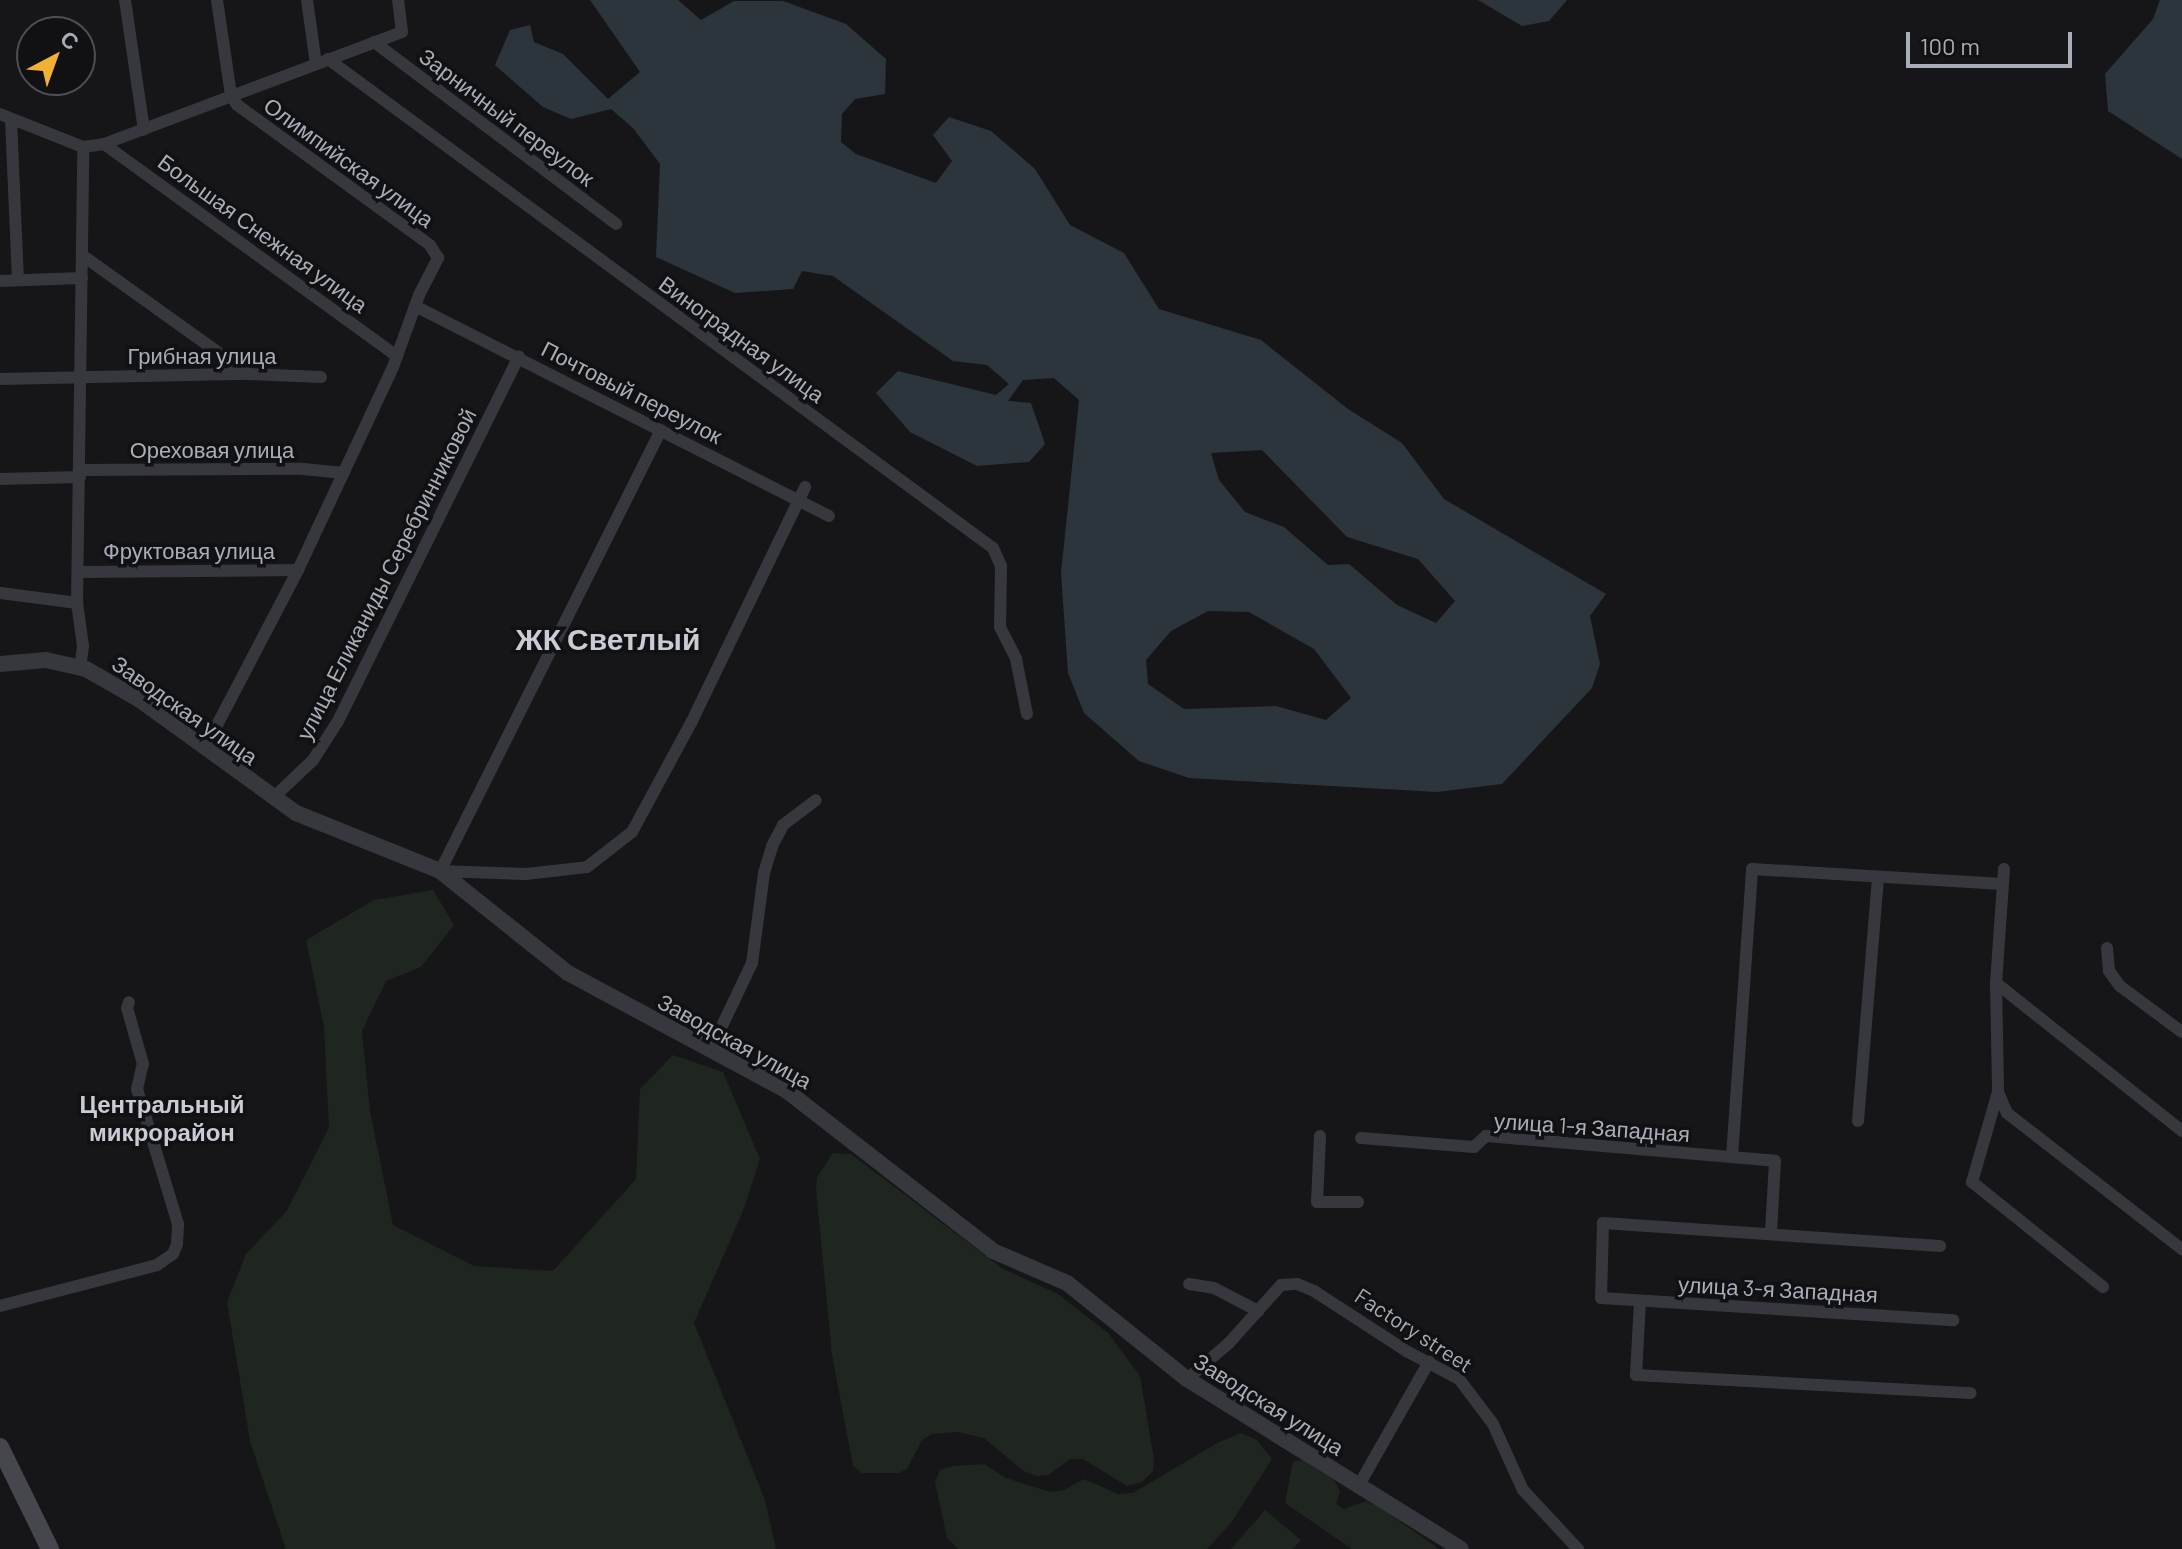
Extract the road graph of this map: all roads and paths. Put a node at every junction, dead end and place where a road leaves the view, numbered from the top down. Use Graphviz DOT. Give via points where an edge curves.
graph roads {
  1 [pos="125,0"];
  2 [pos="217,0"];
  3 [pos="307,0"];
  4 [pos="398,0"];
  5 [pos="374,42"];
  6 [pos="322,62"];
  7 [pos="231,95"];
  8 [pos="6,117"];
  9 [pos="144,130"];
  10 [pos="104,144"];
  11 [pos="83,147"];
  12 [pos="616,224"];
  13 [pos="82,255"];
  14 [pos="82,278"];
  15 [pos="18,280"];
  16 [pos="0,281"];
  17 [pos="415,306"];
  18 [pos="397,356"];
  19 [pos="519,357"];
  20 [pos="248,374"];
  21 [pos="82,376"];
  22 [pos="321,377"];
  23 [pos="0,379"];
  24 [pos="661,430"];
  25 [pos="344,473"];
  26 [pos="80,474"];
  27 [pos="0,479"];
  28 [pos="805,487"];
  29 [pos="798,501"];
  30 [pos="829,516"];
  31 [pos="298,570"];
  32 [pos="80,572"];
  33 [pos="0,593"];
  34 [pos="77,603"];
  35 [pos="0,664"];
  36 [pos="80,668"];
  37 [pos="1027,714"];
  38 [pos="205,748"];
  39 [pos="273,798"];
  40 [pos="816,800"];
  41 [pos="2004,869"];
  42 [pos="440,871"];
  43 [pos="1878,877"];
  44 [pos="2003,884"];
  45 [pos="2107,948"];
  46 [pos="1996,983"];
  47 [pos="129,1002"];
  48 [pos="2182,1032"];
  49 [pos="711,1049"];
  50 [pos="1998,1092"];
  51 [pos="1858,1121"];
  52 [pos="2182,1131"];
  53 [pos="1320,1136"];
  54 [pos="1361,1138"];
  55 [pos="1732,1157"];
  56 [pos="1358,1202"];
  57 [pos="1771,1233"];
  58 [pos="1940,1246"];
  59 [pos="2182,1249"];
  60 [pos="1189,1284"];
  61 [pos="2103,1287"];
  62 [pos="1640,1301"];
  63 [pos="0,1306"];
  64 [pos="1258,1311"];
  65 [pos="1953,1320"];
  66 [pos="1429,1362"];
  67 [pos="1187,1379"];
  68 [pos="1971,1393"];
  69 [pos="0,1447"];
  70 [pos="1359,1485"];
  71 [pos="31,1511"];
  72 [pos="41,1549"];
  73 [pos="50,1549"];
  74 [pos="1461,1549"];
  75 [pos="1578,1549"];
  1 -- 9 [label="street"];
  2 -- 7 [label="street"];
  3 -- 6 [label="street"];
  4 -- 5 [label="street" via="402,32"];
  5 -- 6 [label="street"];
  5 -- 12 [label="street, Зарничный переулок"];
  6 -- 7 [label="street"];
  6 -- 37 [label="street, Виноградная улица" via="993,548 1001,566 1000,627 1016,659"];
  7 -- 9 [label="street"];
  7 -- 17 [label="street, Олимпийская улица" via="254,119 434,248 438,258"];
  8 -- 11 [label="street"];
  8 -- 15 [label="street"];
  9 -- 10 [label="street"];
  10 -- 11 [label="street"];
  10 -- 18 [label="street, Большая Снежная улица"];
  11 -- 13 [label="street"];
  13 -- 14 [label="street"];
  13 -- 20 [label="street"];
  14 -- 15 [label="street"];
  14 -- 21 [label="street"];
  15 -- 16 [label="street"];
  17 -- 18 [label="street, Олимпийская улица"];
  17 -- 19 [label="street, Почтовый переулок"];
  18 -- 25 [label="street, Олимпийская улица"];
  19 -- 24 [label="street, Почтовый переулок"];
  19 -- 39 [label="street, улица Еликаниды Серебринниковой" via="338,721 313,760"];
  20 -- 21 [label="street, Грибная улица"];
  20 -- 22 [label="street, Грибная улица"];
  21 -- 23 [label="street, Грибная улица"];
  21 -- 26 [label="street"];
  24 -- 29 [label="street, Почтовый переулок"];
  24 -- 42 [label="street"];
  25 -- 26 [label="street, Ореховая улица" via="303,469"];
  25 -- 31 [label="street, Олимпийская улица"];
  26 -- 27 [label="street, Ореховая улица"];
  26 -- 32 [label="street"];
  28 -- 29 [label="street"];
  29 -- 30 [label="street, Почтовый переулок"];
  29 -- 42 [label="street" via="637,826 587,867 526,874"];
  31 -- 32 [label="street, Фруктовая улица"];
  31 -- 38 [label="street, Олимпийская улица"];
  32 -- 34 [label="street"];
  33 -- 34 [label="street"];
  34 -- 36 [label="street" via="83,646"];
  35 -- 36 [label="street, Заводская улица" via="46,660"];
  36 -- 38 [label="street, Заводская улица" via="140,700"];
  38 -- 39 [label="street, Заводская улица"];
  39 -- 42 [label="street, Заводская улица" via="315,822"];
  40 -- 49 [label="street" via="783,825 772,846 752,963"];
  41 -- 44 [label="street"];
  42 -- 49 [label="street, Заводская улица" via="568,973"];
  43 -- 44 [label="street"];
  43 -- 51 [label="street"];
  43 -- 55 [label="street" via="1752,869"];
  44 -- 46 [label="street"];
  45 -- 48 [label="street" via="2109,971 2120,986"];
  46 -- 50 [label="street"];
  46 -- 52 [label="street"];
  47 -- 63 [label="street" via="143,1064 137,1089 178,1224 173,1254 157,1265"];
  49 -- 67 [label="street, Заводская улица" via="799,1100 993,1251 1075,1289"];
  50 -- 59 [label="street" via="2007,1113"];
  50 -- 61 [label="street" via="1972,1182"];
  53 -- 56 [label="street" via="1317,1202"];
  54 -- 55 [label="street, улица 1-я Западная" via="1474,1147 1486,1136"];
  55 -- 57 [label="street, улица 1-я Западная" via="1775,1161"];
  57 -- 58 [label="street"];
  57 -- 62 [label="street, улица 3-я Западная" via="1603,1223 1601,1298"];
  60 -- 64 [label="street" via="1214,1288"];
  62 -- 65 [label="street, улица 3-я Западная"];
  62 -- 68 [label="street" via="1636,1375"];
  64 -- 66 [label="street, Factory street" via="1281,1285 1297,1284"];
  64 -- 67 [label="street, Factory street"];
  66 -- 70 [label="street"];
  66 -- 75 [label="street, Factory street" via="1454,1375 1473,1395 1504,1445 1519,1484"];
  67 -- 70 [label="street, Заводская улица"];
  69 -- 71 [label="main road"];
  70 -- 74 [label="street, Заводская улица"];
  71 -- 72 [label="main road"];
  71 -- 73 [label="main road"];
}
